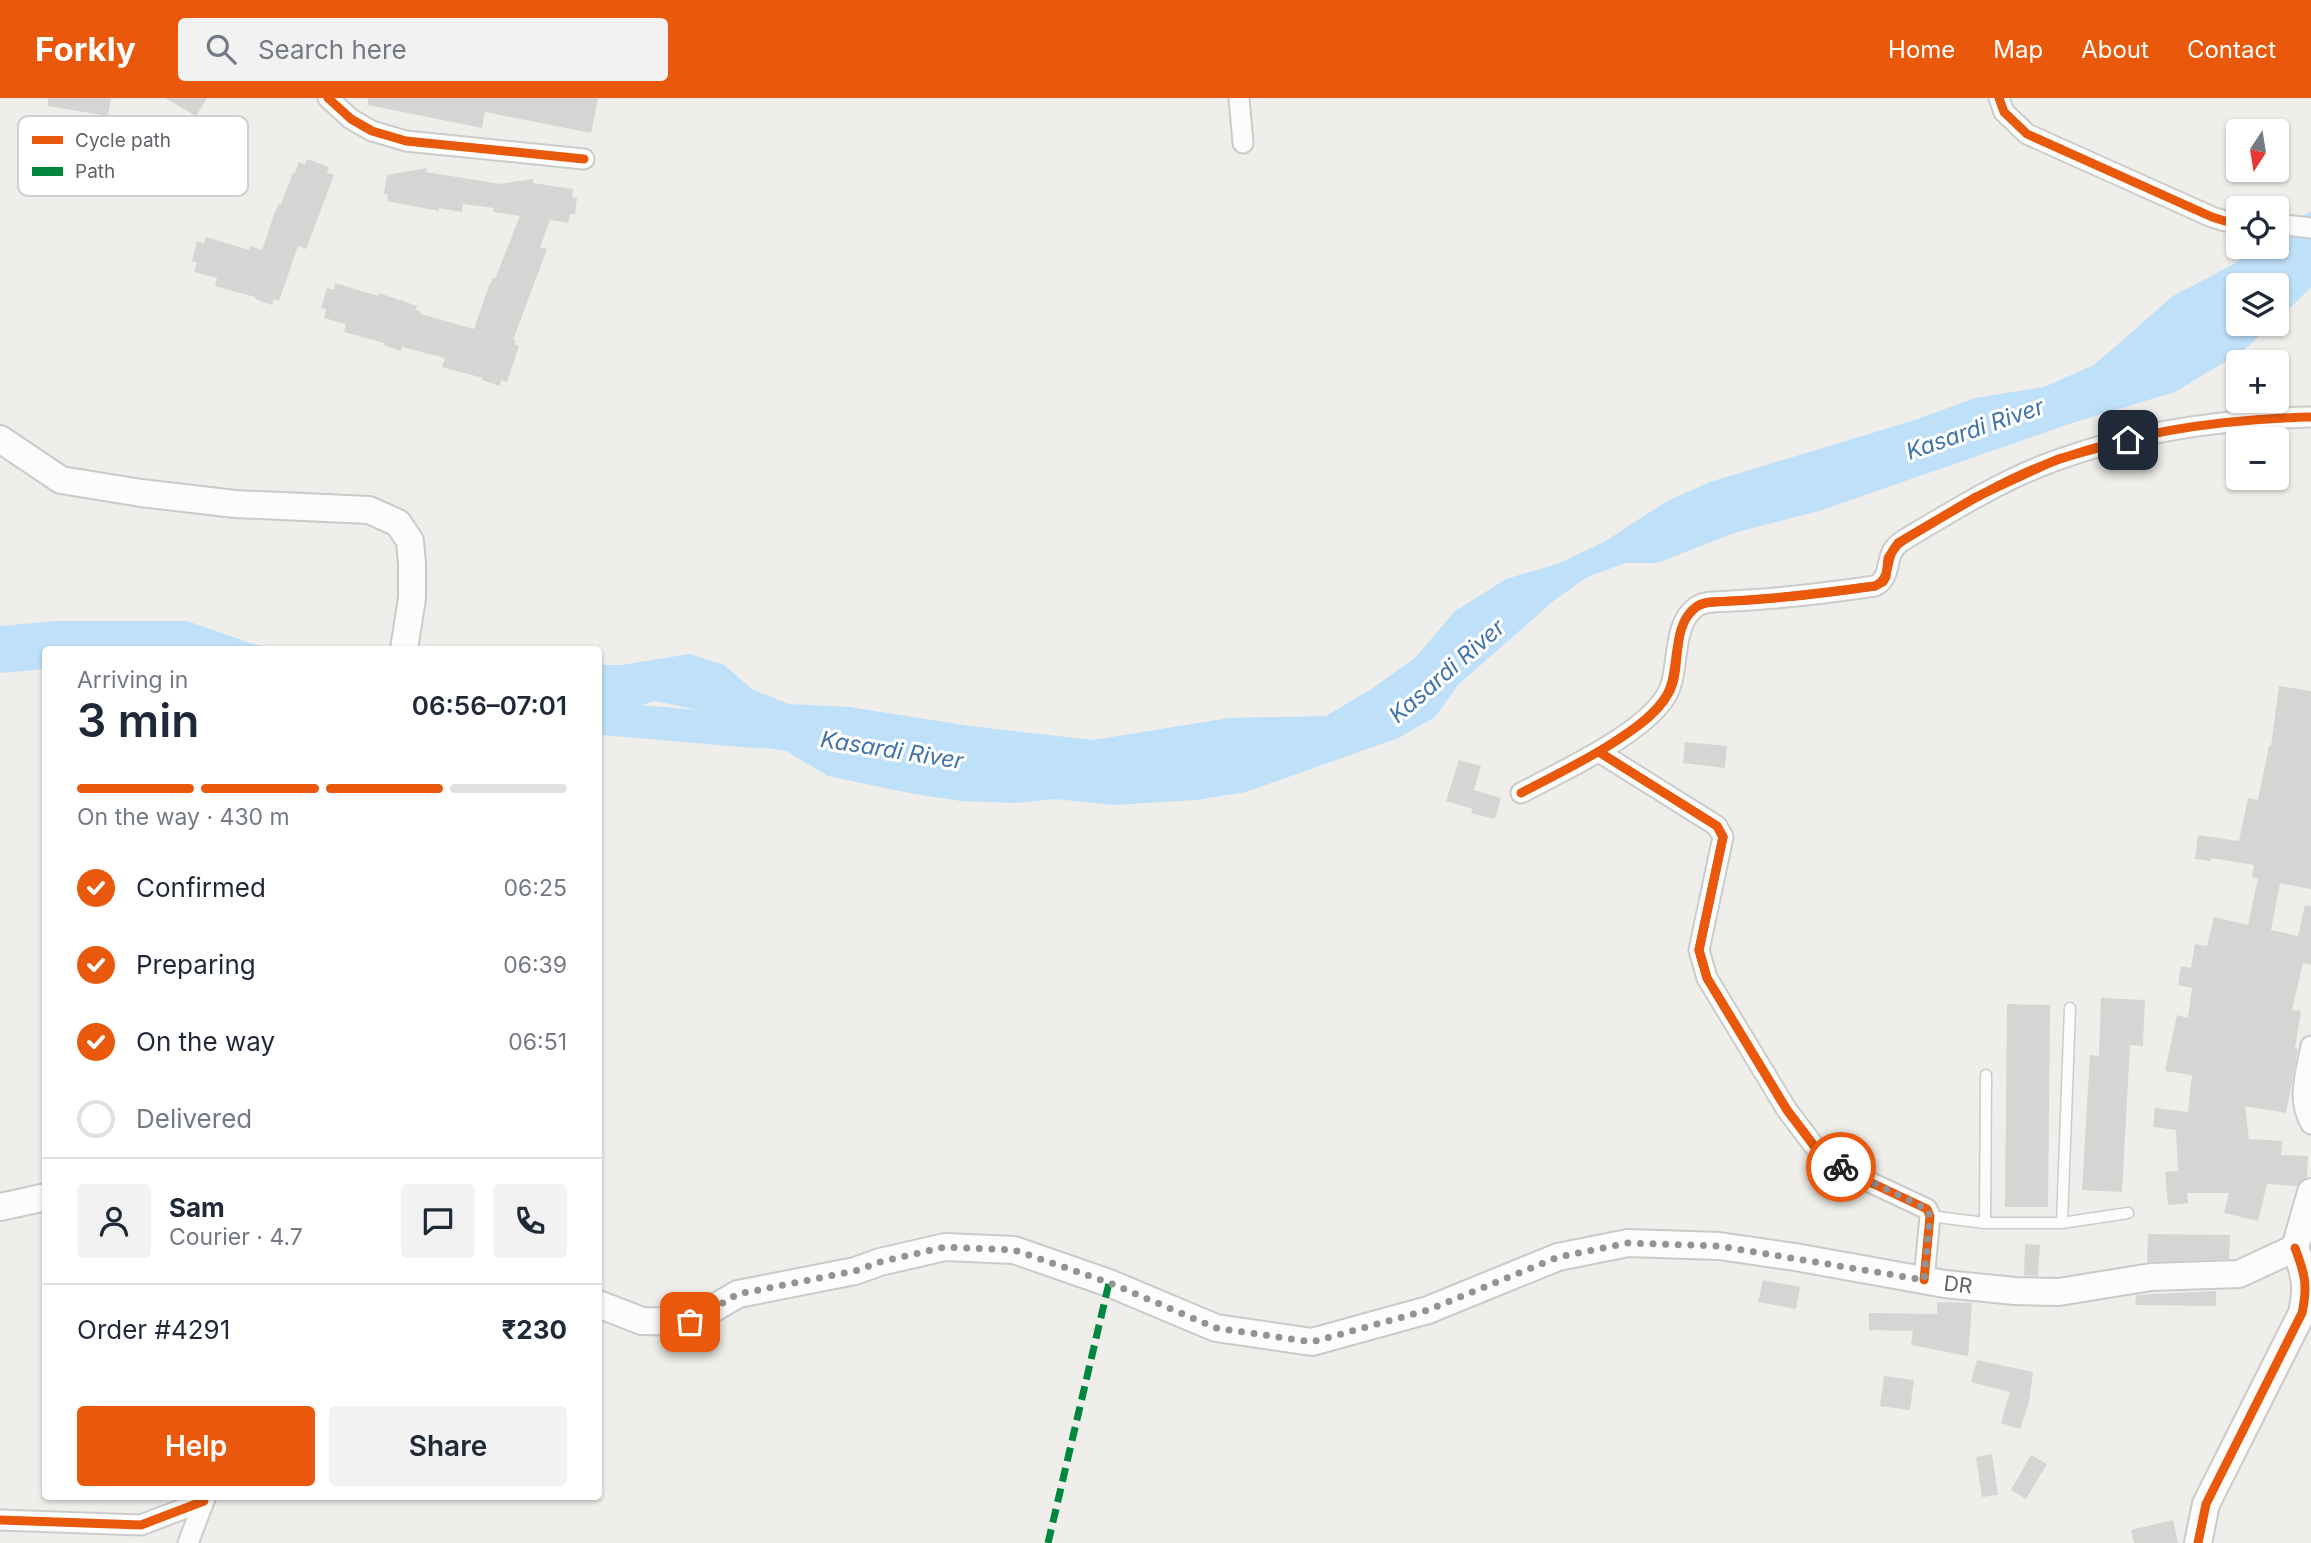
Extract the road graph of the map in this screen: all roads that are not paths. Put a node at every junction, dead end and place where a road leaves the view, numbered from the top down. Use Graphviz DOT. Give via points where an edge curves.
graph roads {
  1 [pos="328,98"];
  2 [pos="1239,98"];
  3 [pos="1999,98"];
  4 [pos="1243,143"];
  5 [pos="584,159"];
  6 [pos="2226,221"];
  7 [pos="2289,225"];
  8 [pos="2311,228"];
  9 [pos="2311,417"];
  10 [pos="0,439"];
  11 [pos="404,646"];
  12 [pos="1599,752"];
  13 [pos="1521,793"];
  14 [pos="2070,1008"];
  15 [pos="2311,1046"];
  16 [pos="1986,1075"];
  17 [pos="2311,1124"];
  18 [pos="2311,1192"];
  19 [pos="42,1198"];
  20 [pos="0,1207"];
  21 [pos="2128,1213"];
  22 [pos="1930,1216"];
  23 [pos="1985,1223"];
  24 [pos="2062,1223"];
  25 [pos="2295,1248"];
  26 [pos="1924,1280"];
  27 [pos="602,1306"];
  28 [pos="203,1500"];
  29 [pos="205,1500"];
  30 [pos="0,1520"];
  31 [pos="188,1543"];
  32 [pos="2198,1543"];
  1 -- 5 [label="street" via="372,131 406,141"];
  2 -- 4 [label="street"];
  3 -- 6 [label="street" via="2004,112 2027,134"];
  7 -- 8 [label="street"];
  9 -- 12 [label="street" via="2151,433 2058,459 1976,497 1898,543 1888,558 1886,577 1875,586 1696,607 1678,640 1672,684 1665,698"];
  10 -- 11 [label="main road" via="61,480 235,504 369,510 398,523 410,541 411,552 412,598"];
  12 -- 13 [label="street"];
  12 -- 22 [label="street" via="1721,831 1699,950 1702,963 1787,1110 1815,1147 1837,1164 1922,1206"];
  14 -- 24 [label="lane"];
  15 -- 17 [label="street" via="2301,1095 2303,1112"];
  16 -- 23 [label="lane"];
  18 -- 25 [label="main road"];
  19 -- 20 [label="main road"];
  21 -- 24 [label="lane"];
  22 -- 23 [label="lane"];
  22 -- 26 [label="street"];
  23 -- 24 [label="lane"];
  25 -- 26 [label="main road, DR" via="2239,1274 2151,1278 2059,1292"];
  25 -- 32 [label="main road" via="2306,1275 2302,1313 2206,1504"];
  26 -- 27 [label="main road, DR" via="1719,1246 1628,1243 1558,1257 1428,1310 1312,1342 1216,1328 1110,1283 1014,1250 945,1247 738,1294 690,1322 642,1321"];
  28 -- 30 [label="street" via="141,1525"];
  29 -- 31 [label="street"];
}
